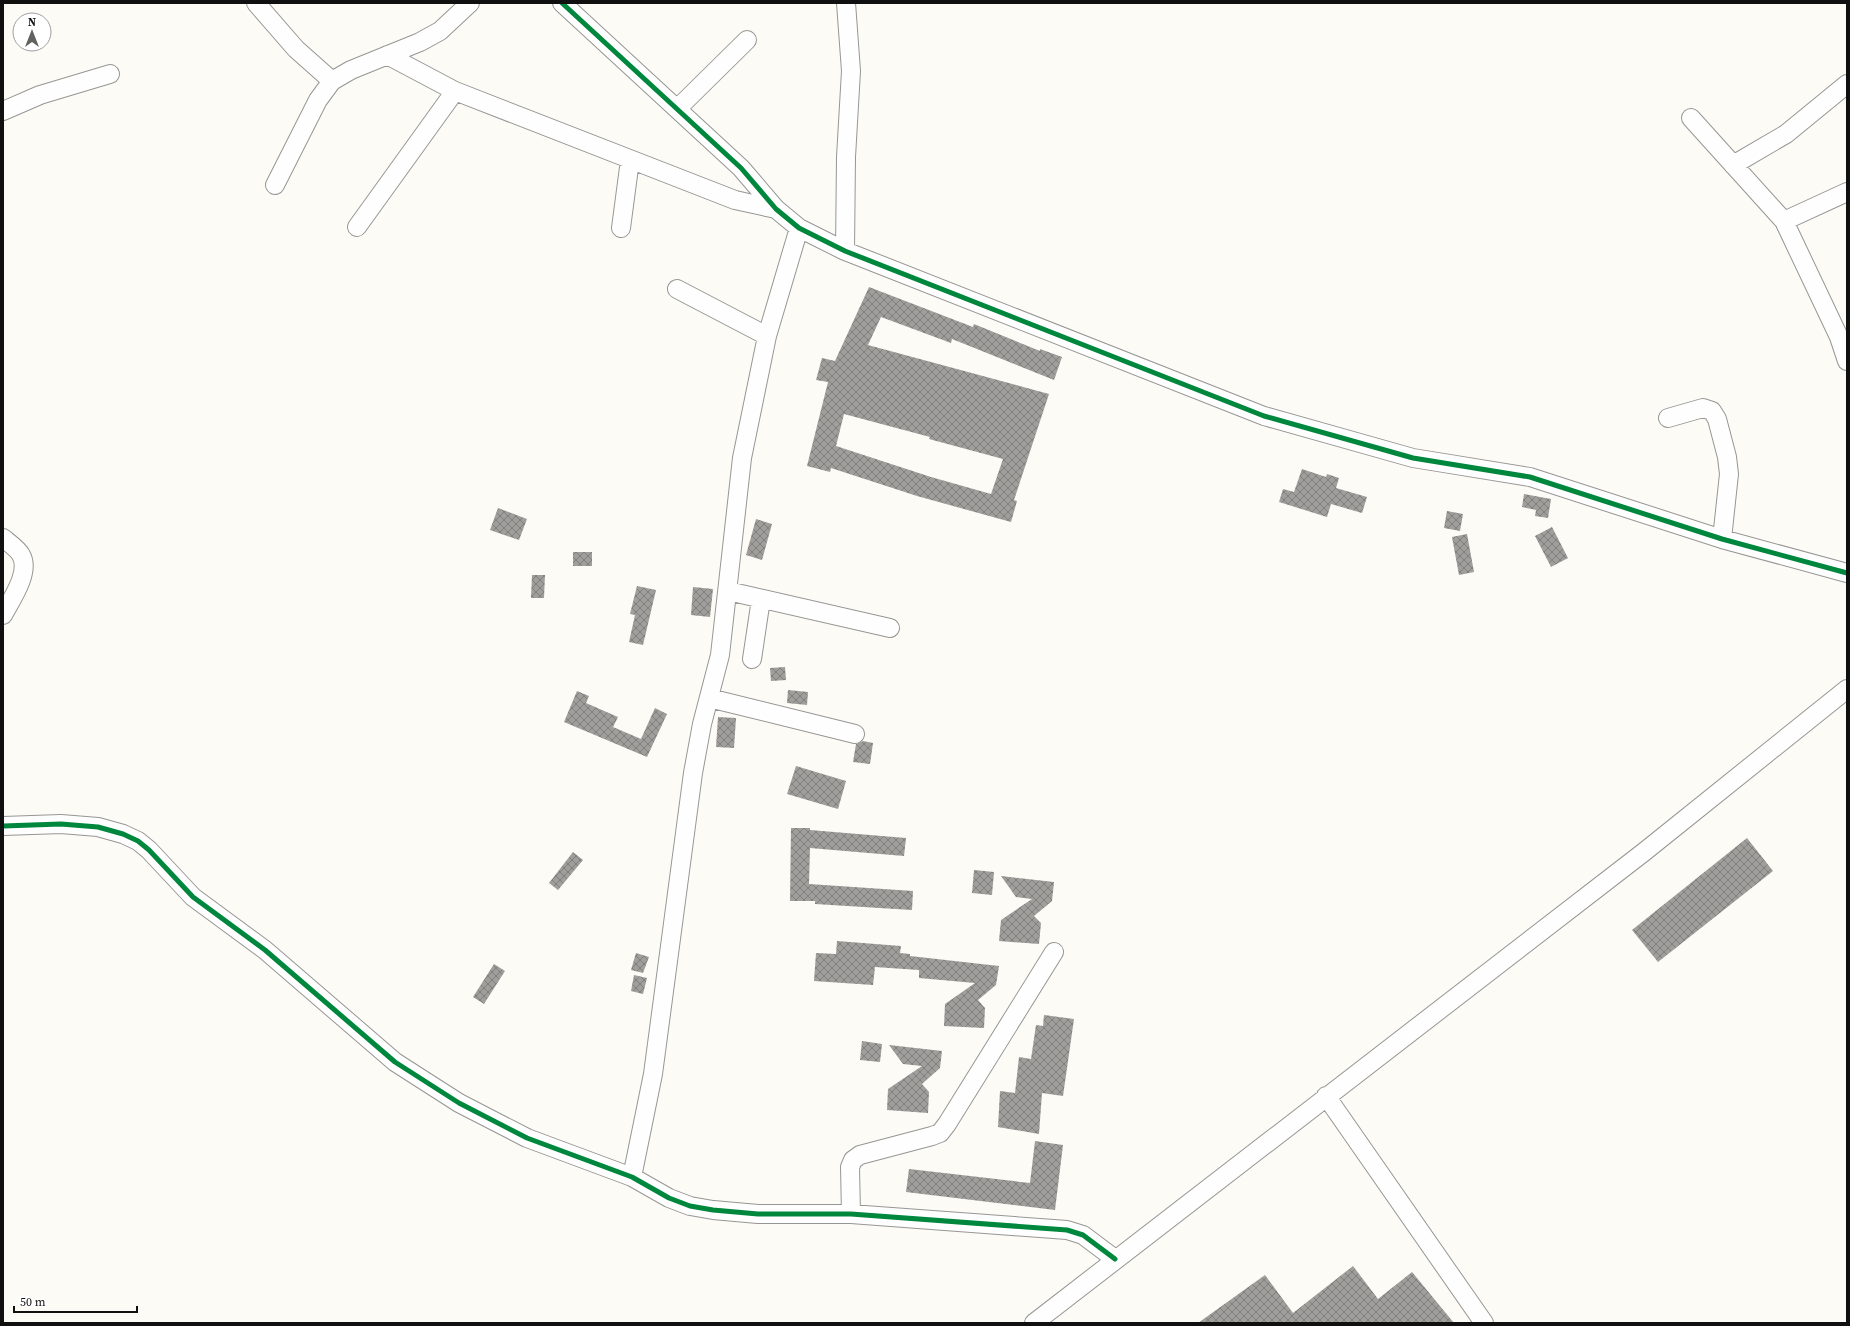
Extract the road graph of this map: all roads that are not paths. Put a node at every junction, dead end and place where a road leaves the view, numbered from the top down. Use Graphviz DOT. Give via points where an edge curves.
graph roads {
  1 [pos="256,3"];
  2 [pos="470,3"];
  3 [pos="562,3"];
  4 [pos="846,3"];
  5 [pos="747,40"];
  6 [pos="387,55"];
  7 [pos="110,74"];
  8 [pos="332,81"];
  9 [pos="1847,84"];
  10 [pos="455,91"];
  11 [pos="677,109"];
  12 [pos="3,111"];
  13 [pos="1691,118"];
  14 [pos="630,160"];
  15 [pos="1733,165"];
  16 [pos="275,185"];
  17 [pos="1847,192"];
  18 [pos="776,209"];
  19 [pos="1784,221"];
  20 [pos="357,227"];
  21 [pos="621,228"];
  22 [pos="799,228"];
  23 [pos="845,251"];
  24 [pos="677,289"];
  25 [pos="767,336"];
  26 [pos="1847,362"];
  27 [pos="1668,418"];
  28 [pos="3,538"];
  29 [pos="1722,539"];
  30 [pos="1847,573"];
  31 [pos="728,591"];
  32 [pos="760,599"];
  33 [pos="3,616"];
  34 [pos="890,628"];
  35 [pos="752,659"];
  36 [pos="1847,690"];
  37 [pos="709,698"];
  38 [pos="855,734"];
  39 [pos="3,826"];
  40 [pos="1054,952"];
  41 [pos="1326,1096"];
  42 [pos="632,1177"];
  43 [pos="851,1214"];
  44 [pos="1115,1259"];
  45 [pos="1034,1323"];
  46 [pos="1484,1323"];
  1 -- 8 [label="street" via="296,49"];
  2 -- 6 [label="street" via="440,31"];
  3 -- 11 [label="street"];
  4 -- 23 [label="street" via="851,71 846,157"];
  5 -- 11 [label="street"];
  6 -- 8 [label="street"];
  6 -- 10 [label="street"];
  7 -- 12 [label="street" via="40,95"];
  8 -- 16 [label="street" via="318,100"];
  9 -- 15 [label="street" via="1786,134"];
  10 -- 14 [label="street"];
  10 -- 20 [label="street"];
  11 -- 18 [label="street" via="741,168"];
  13 -- 15 [label="street"];
  14 -- 18 [label="street" via="735,200"];
  14 -- 21 [label="street"];
  15 -- 19 [label="street"];
  17 -- 19 [label="street"];
  18 -- 22 [label="street"];
  19 -- 26 [label="street" via="1839,337"];
  22 -- 23 [label="street"];
  22 -- 25 [label="street"];
  23 -- 29 [label="street" via="1264,416 1413,458 1530,477"];
  24 -- 25 [label="street"];
  25 -- 31 [label="street" via="742,458"];
  27 -- 29 [label="street" via="1703,408 1712,412 1717,419 1726,450 1729,474"];
  28 -- 33 [label="street" via="21,555 25,565 24,573"];
  29 -- 30 [label="street"];
  31 -- 32 [label="street"];
  31 -- 37 [label="street" via="720,655"];
  32 -- 34 [label="street"];
  32 -- 35 [label="street"];
  36 -- 41 [label="street" via="1644,852"];
  37 -- 38 [label="street"];
  37 -- 42 [label="street" via="693,773 653,1074"];
  39 -- 42 [label="street" via="60,824 98,827 138,841 193,897 265,950 395,1062 459,1103 527,1138"];
  40 -- 43 [label="street" via="940,1133 860,1155 853,1160 850,1167"];
  41 -- 44 [label="street"];
  41 -- 46 [label="street"];
  42 -- 43 [label="street" via="669,1198 690,1206 713,1210 758,1214"];
  43 -- 44 [label="street" via="1067,1230 1083,1235"];
  44 -- 45 [label="street"];
}
